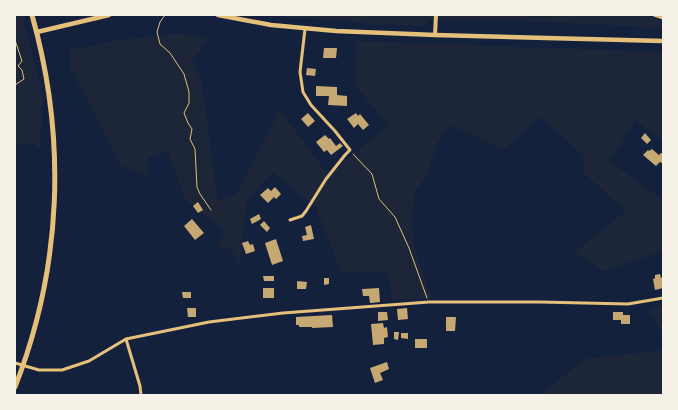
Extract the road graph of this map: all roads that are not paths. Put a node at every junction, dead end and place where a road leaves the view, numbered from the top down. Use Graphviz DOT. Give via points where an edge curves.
graph roads {
  1 [pos="32,15"];
  2 [pos="109,15"];
  3 [pos="218,15"];
  4 [pos="436,15"];
  5 [pos="654,15"];
  6 [pos="663,18"];
  7 [pos="305,29"];
  8 [pos="37,32"];
  9 [pos="435,35"];
  10 [pos="663,41"];
  11 [pos="290,220"];
  12 [pos="663,298"];
  13 [pos="126,339"];
  14 [pos="15,363"];
  15 [pos="15,387"];
  16 [pos="141,395"];
  1 -- 8 [label="main road"];
  2 -- 8 [label="main road"];
  3 -- 7 [label="main road"];
  4 -- 9 [label="street"];
  5 -- 6 [label="street"];
  7 -- 9 [label="main road"];
  7 -- 11 [label="street" via="300,72 303,92 350,150 326,179 302,216"];
  8 -- 15 [label="main road" via="52,117 55,199 46,282"];
  9 -- 10 [label="main road"];
  12 -- 13 [label="street" via="628,304 429,302 283,313 205,323"];
  13 -- 14 [label="street" via="89,361 62,370 39,370"];
  13 -- 16 [label="street"];
}
